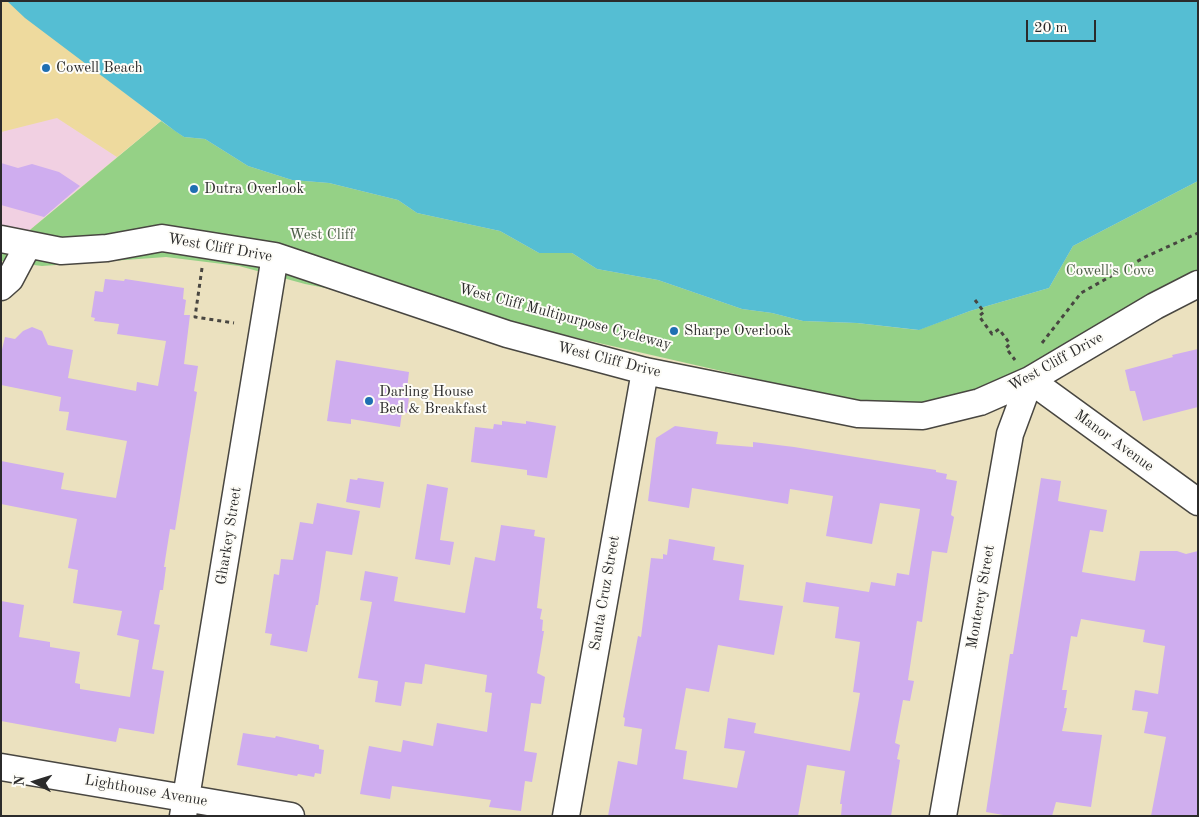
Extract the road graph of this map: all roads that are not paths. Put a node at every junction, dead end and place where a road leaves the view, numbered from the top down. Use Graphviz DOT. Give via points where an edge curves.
graph roads {
  1 [pos="1,240"];
  2 [pos="28,245"];
  3 [pos="275,256"];
  4 [pos="1198,284"];
  5 [pos="1,287"];
  6 [pos="645,371"];
  7 [pos="1030,380"];
  8 [pos="1198,502"];
  9 [pos="1,767"];
  10 [pos="184,807"];
  11 [pos="291,816"];
  12 [pos="566,816"];
  13 [pos="943,816"];
  1 -- 2 [label="street, West Cliff Drive"];
  2 -- 3 [label="street, West Cliff Drive" via="61,251 107,248 162,238"];
  2 -- 5 [label="street" via="10,279"];
  3 -- 6 [label="street, West Cliff Drive" via="507,334"];
  3 -- 10 [label="street, Gharkey Street"];
  4 -- 7 [label="street, West Cliff Drive"];
  6 -- 7 [label="street, West Cliff Drive" via="858,414 923,416 980,402"];
  6 -- 12 [label="street, Santa Cruz Street"];
  7 -- 8 [label="street, Manor Avenue"];
  7 -- 13 [label="street, Monterey Street" via="1010,434"];
  9 -- 10 [label="street, Lighthouse Avenue"];
  10 -- 11 [label="street, Lighthouse Avenue"];
}
